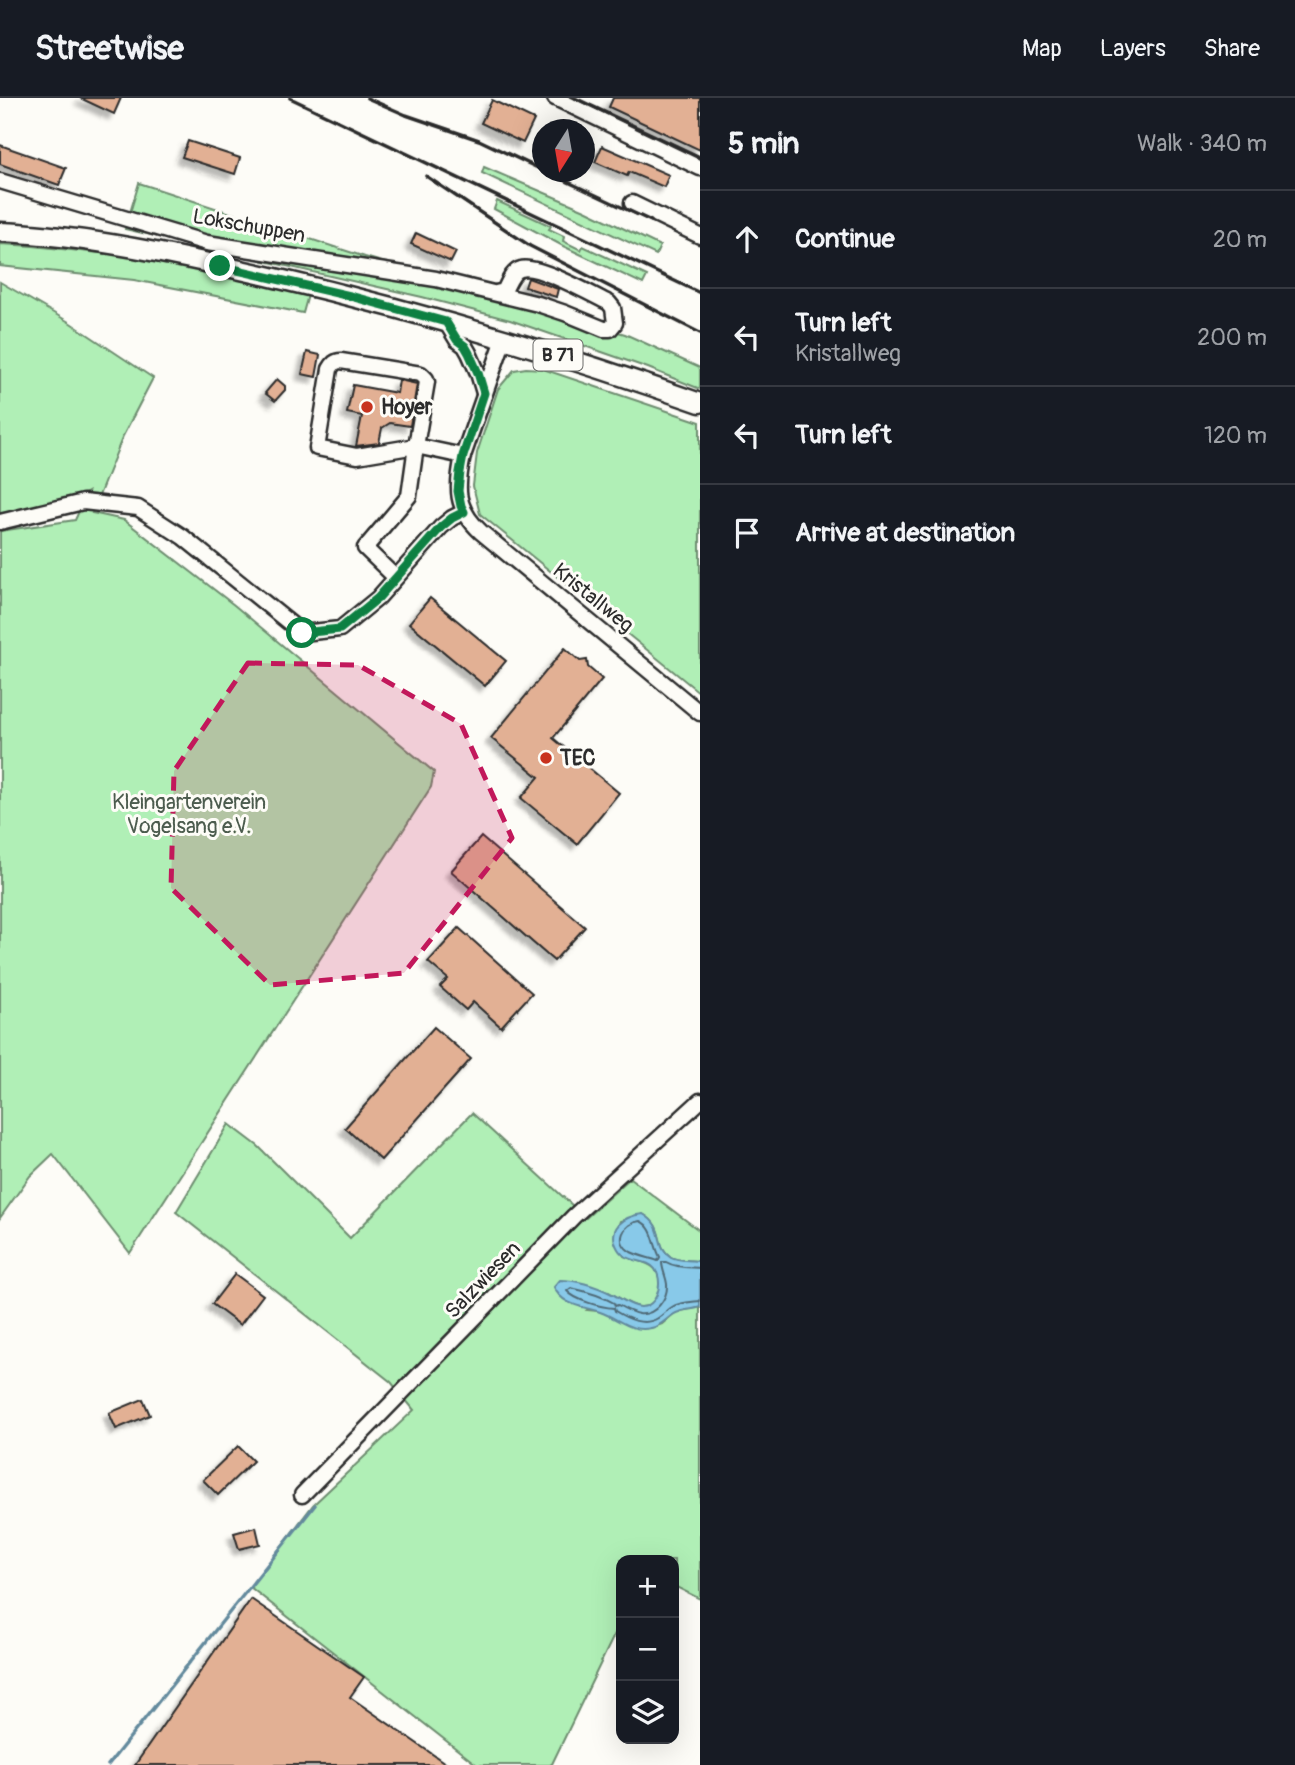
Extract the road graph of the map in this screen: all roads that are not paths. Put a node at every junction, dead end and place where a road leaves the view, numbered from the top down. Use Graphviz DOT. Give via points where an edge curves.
graph roads {
  1 [pos="555,98"];
  2 [pos="700,168"];
  3 [pos="0,181"];
  4 [pos="632,203"];
  5 [pos="0,232"];
  6 [pos="700,236"];
  7 [pos="496,293"];
  8 [pos="446,322"];
  9 [pos="504,339"];
  10 [pos="484,393"];
  11 [pos="700,403"];
  12 [pos="416,446"];
  13 [pos="463,456"];
  14 [pos="464,512"];
  15 [pos="0,522"];
  16 [pos="396,577"];
  17 [pos="700,713"];
  18 [pos="700,1101"];
  19 [pos="302,1495"];
  1 -- 2 [label="street"];
  3 -- 7 [label="street, Lokschuppen" via="207,243"];
  4 -- 6 [label="street"];
  5 -- 8 [label="main road, B 71" via="88,240 194,260"];
  7 -- 7 [label="street, Lokschuppen" via="604,329 615,323 609,303 531,268 517,271 504,291"];
  8 -- 9 [label="main road, B 71"];
  8 -- 10 [label="street" via="469,353"];
  9 -- 10 [label="street"];
  9 -- 11 [label="main road, B 71"];
  10 -- 13 [label="street"];
  12 -- 12 [label="street" via="427,382 424,376 336,361 330,369 317,448 357,456"];
  12 -- 13 [label="street"];
  12 -- 16 [label="street" via="409,496 365,548"];
  13 -- 14 [label="street" via="458,491"];
  14 -- 16 [label="street" via="441,527"];
  14 -- 17 [label="street, Kristallweg" via="481,532"];
  15 -- 16 [label="street" via="83,502 138,508 183,537 302,633 340,629"];
  18 -- 19 [label="street, Salzwiesen" via="574,1216"];
}
